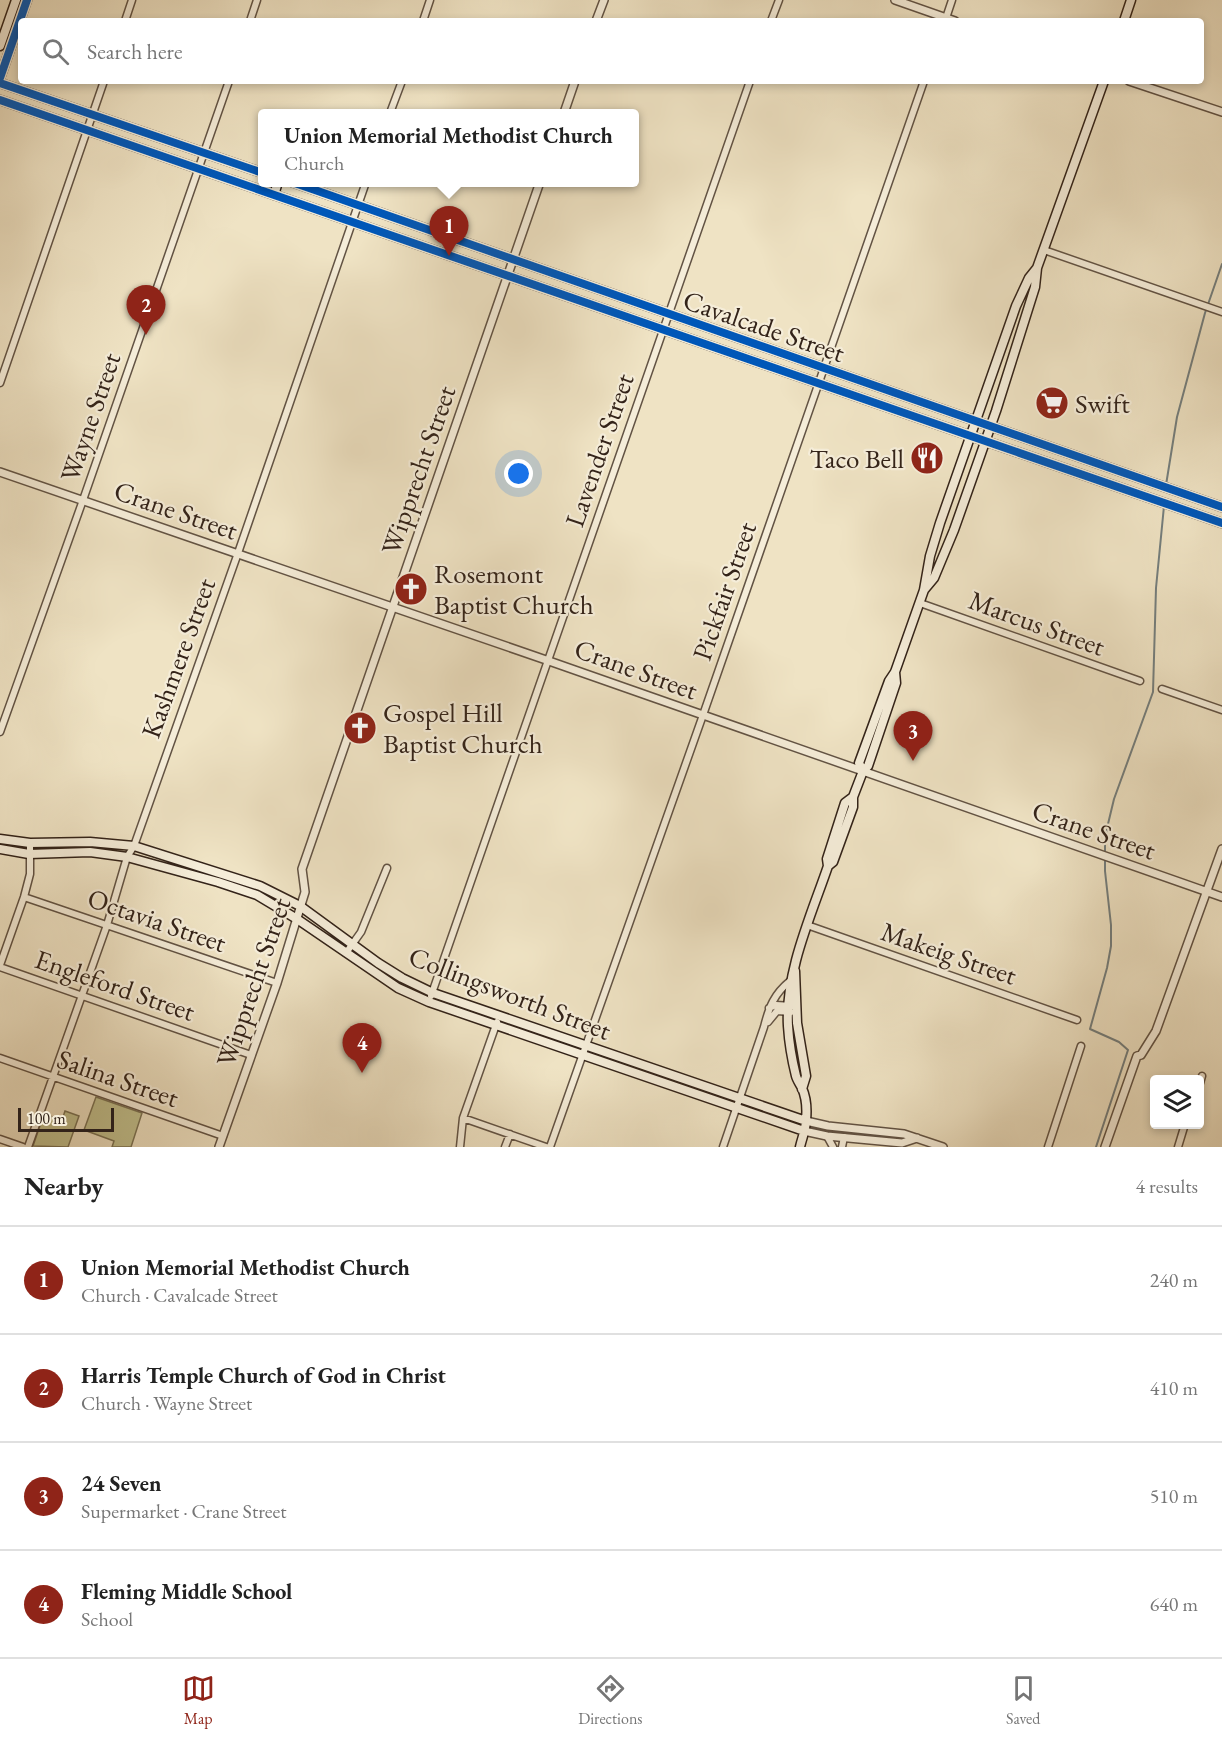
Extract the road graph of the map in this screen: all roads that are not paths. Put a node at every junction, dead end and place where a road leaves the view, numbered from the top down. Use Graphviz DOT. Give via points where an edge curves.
graph roads {
  1 [pos="16,0"];
  2 [pos="27,0"];
  3 [pos="132,0"];
  4 [pos="257,0"];
  5 [pos="430,0"];
  6 [pos="604,0"];
  7 [pos="779,0"];
  8 [pos="895,0"];
  9 [pos="952,0"];
  10 [pos="1131,0"];
  11 [pos="21,18"];
  12 [pos="126,18"];
  13 [pos="251,18"];
  14 [pos="424,18"];
  15 [pos="597,18"];
  16 [pos="772,18"];
  17 [pos="942,18"];
  18 [pos="945,18"];
  19 [pos="1125,18"];
  20 [pos="18,26"];
  21 [pos="0,46"];
  22 [pos="0,78"];
  23 [pos="0,83"];
  24 [pos="103,84"];
  25 [pos="228,84"];
  26 [pos="401,84"];
  27 [pos="574,84"];
  28 [pos="749,84"];
  29 [pos="923,84"];
  30 [pos="1103,84"];
  31 [pos="1138,84"];
  32 [pos="0,100"];
  33 [pos="392,109"];
  34 [pos="566,109"];
  35 [pos="1222,112"];
  36 [pos="92,114"];
  37 [pos="86,129"];
  38 [pos="203,153"];
  39 [pos="198,168"];
  40 [pos="258,171"];
  41 [pos="277,187"];
  42 [pos="305,187"];
  43 [pos="364,187"];
  44 [pos="539,187"];
  45 [pos="274,195"];
  46 [pos="358,204"];
  47 [pos="352,222"];
  48 [pos="435,232"];
  49 [pos="429,248"];
  50 [pos="1044,250"];
  51 [pos="513,259"];
  52 [pos="1037,268"];
  53 [pos="507,275"];
  54 [pos="590,287"];
  55 [pos="584,302"];
  56 [pos="1222,312"];
  57 [pos="668,315"];
  58 [pos="1009,324"];
  59 [pos="1022,328"];
  60 [pos="663,329"];
  61 [pos="745,342"];
  62 [pos="740,356"];
  63 [pos="822,369"];
  64 [pos="0,383"];
  65 [pos="818,384"];
  66 [pos="976,421"];
  67 [pos="991,426"];
  68 [pos="971,435"];
  69 [pos="985,440"];
  70 [pos="1104,466"];
  71 [pos="0,472"];
  72 [pos="1099,480"];
  73 [pos="83,500"];
  74 [pos="1218,506"];
  75 [pos="1210,519"];
  76 [pos="940,523"];
  77 [pos="1222,523"];
  78 [pos="954,530"];
  79 [pos="238,553"];
  80 [pos="924,590"];
  81 [pos="920,603"];
  82 [pos="394,607"];
  83 [pos="549,661"];
  84 [pos="1140,681"];
  85 [pos="1162,689"];
  86 [pos="1222,710"];
  87 [pos="703,716"];
  88 [pos="0,732"];
  89 [pos="863,771"];
  90 [pos="0,838"];
  91 [pos="30,843"];
  92 [pos="134,846"];
  93 [pos="0,849"];
  94 [pos="1222,849"];
  95 [pos="29,854"];
  96 [pos="127,857"];
  97 [pos="387,868"];
  98 [pos="1206,892"];
  99 [pos="24,897"];
  100 [pos="1222,897"];
  101 [pos="300,906"];
  102 [pos="297,919"];
  103 [pos="107,925"];
  104 [pos="807,925"];
  105 [pos="0,938"];
  106 [pos="8,941"];
  107 [pos="352,944"];
  108 [pos="346,952"];
  109 [pos="0,966"];
  110 [pos="795,968"];
  111 [pos="790,981"];
  112 [pos="277,983"];
  113 [pos="433,993"];
  114 [pos="81,996"];
  115 [pos="429,1002"];
  116 [pos="769,1008"];
  117 [pos="792,1009"];
  118 [pos="499,1016"];
  119 [pos="1077,1020"];
  120 [pos="496,1025"];
  121 [pos="764,1027"];
  122 [pos="585,1045"];
  123 [pos="1081,1046"];
  124 [pos="581,1054"];
  125 [pos="251,1055"];
  126 [pos="0,1058"];
  127 [pos="52,1077"];
  128 [pos="741,1099"];
  129 [pos="737,1109"];
  130 [pos="463,1118"];
  131 [pos="806,1121"];
  132 [pos="1184,1129"];
  133 [pos="804,1131"];
  134 [pos="510,1134"];
  135 [pos="223,1136"];
  136 [pos="827,1136"];
  137 [pos="844,1137"];
  138 [pos="917,1138"];
  139 [pos="0,1139"];
  140 [pos="22,1147"];
  141 [pos="28,1147"];
  142 [pos="219,1147"];
  143 [pos="460,1147"];
  144 [pos="505,1147"];
  145 [pos="548,1147"];
  146 [pos="723,1147"];
  147 [pos="800,1147"];
  148 [pos="833,1147"];
  149 [pos="842,1147"];
  150 [pos="943,1147"];
  151 [pos="1048,1147"];
  152 [pos="1105,1147"];
  153 [pos="1178,1147"];
  1 -- 21 [label="main road"];
  2 -- 11 [label="main road"];
  3 -- 12 [label="street"];
  4 -- 13 [label="street"];
  5 -- 14 [label="street"];
  6 -- 15 [label="street"];
  7 -- 16 [label="street"];
  8 -- 17 [label="street"];
  9 -- 18 [label="street"];
  10 -- 19 [label="main road"];
  20 -- 22 [label="main road"];
  23 -- 36 [label="main road"];
  24 -- 36 [label="street"];
  25 -- 38 [label="street, Wayne Street"];
  26 -- 33 [label="street"];
  27 -- 34 [label="street"];
  28 -- 57 [label="street, Lavender Street"];
  29 -- 63 [label="street, Pickfair Street"];
  30 -- 50 [label="main road"];
  31 -- 35 [label="street"];
  32 -- 37 [label="main road, Cavalcade Street"];
  36 -- 37 [label="street"];
  36 -- 38 [label="main road"];
  37 -- 39 [label="main road, Cavalcade Street"];
  37 -- 64 [label="street"];
  38 -- 39 [label="street, Wayne Street"];
  38 -- 40 [label="main road"];
  39 -- 45 [label="main road, Cavalcade Street"];
  39 -- 73 [label="street, Wayne Street"];
  41 -- 45 [label="main road"];
  42 -- 46 [label="main road, Cavalcade Street"];
  43 -- 46 [label="street, Kashmere Street"];
  44 -- 51 [label="street, Wipprecht Street"];
  45 -- 47 [label="main road, Cavalcade Street"];
  46 -- 47 [label="street, Kashmere Street"];
  46 -- 48 [label="main road, Cavalcade Street"];
  47 -- 49 [label="main road, Cavalcade Street"];
  47 -- 79 [label="street, Kashmere Street"];
  48 -- 49 [label="main road"];
  48 -- 51 [label="main road, Cavalcade Street"];
  49 -- 53 [label="main road, Cavalcade Street"];
  50 -- 52 [label="main road"];
  50 -- 56 [label="street"];
  51 -- 53 [label="street, Wipprecht Street"];
  51 -- 54 [label="main road, Cavalcade Street"];
  52 -- 58 [label="main road"];
  52 -- 59 [label="main road"];
  53 -- 55 [label="main road, Cavalcade Street"];
  53 -- 82 [label="street, Wipprecht Street"];
  54 -- 55 [label="main road"];
  54 -- 57 [label="main road, Cavalcade Street"];
  55 -- 60 [label="main road, Cavalcade Street"];
  57 -- 60 [label="street, Lavender Street"];
  57 -- 61 [label="main road, Cavalcade Street"];
  58 -- 59 [label="main road"];
  58 -- 66 [label="main road"];
  59 -- 67 [label="main road"];
  60 -- 62 [label="main road, Cavalcade Street"];
  60 -- 83 [label="street, Lavender Street"];
  61 -- 62 [label="main road"];
  61 -- 63 [label="main road, Cavalcade Street"];
  62 -- 65 [label="main road, Cavalcade Street"];
  63 -- 65 [label="street, Pickfair Street"];
  63 -- 66 [label="main road, Cavalcade Street"];
  65 -- 68 [label="main road, Cavalcade Street"];
  65 -- 87 [label="street, Pickfair Street"];
  66 -- 67 [label="main road, Cavalcade Street"];
  66 -- 68 [label="main road"];
  67 -- 69 [label="main road"];
  67 -- 70 [label="main road, Cavalcade Street"];
  68 -- 69 [label="main road, Cavalcade Street"];
  68 -- 76 [label="main road"];
  69 -- 72 [label="main road, Cavalcade Street"];
  69 -- 78 [label="main road"];
  70 -- 72 [label="main road"];
  70 -- 74 [label="main road, Cavalcade Street"];
  71 -- 73 [label="street, Crane Street"];
  72 -- 75 [label="main road, Cavalcade Street"];
  73 -- 79 [label="street, Crane Street"];
  73 -- 88 [label="street, Wayne Street"];
  74 -- 75 [label="main road"];
  75 -- 77 [label="main road, Cavalcade Street"];
  76 -- 78 [label="main road"];
  76 -- 80 [label="main road"];
  78 -- 80 [label="main road" via="934,578"];
  79 -- 82 [label="street, Crane Street"];
  79 -- 92 [label="street, Kashmere Street"];
  80 -- 81 [label="main road"];
  81 -- 84 [label="street, Marcus Street"];
  81 -- 89 [label="main road" via="868,766"];
  82 -- 83 [label="street, Crane Street"];
  82 -- 101 [label="street, Wipprecht Street" via="302,869 305,892"];
  83 -- 87 [label="street, Crane Street"];
  83 -- 113 [label="street, Lavender Street"];
  85 -- 86 [label="street"];
  87 -- 89 [label="street, Crane Street"];
  87 -- 122 [label="street, Pickfair Street"];
  89 -- 98 [label="street, Crane Street"];
  89 -- 104 [label="main road" via="853,797 845,803"];
  90 -- 91 [label="main road, Collingsworth Street"];
  91 -- 92 [label="main road, Collingsworth Street"];
  91 -- 95 [label="street"];
  92 -- 96 [label="street, Kashmere Street"];
  92 -- 101 [label="main road, Collingsworth Street" via="260,886"];
  93 -- 95 [label="main road, Collingsworth Street"];
  94 -- 98 [label="street"];
  95 -- 96 [label="main road, Collingsworth Street" via="90,852"];
  95 -- 99 [label="street" via="30,874"];
  96 -- 102 [label="main road, Collingsworth Street" via="257,895"];
  96 -- 103 [label="street, Kashmere Street"];
  97 -- 107 [label="street" via="361,932"];
  98 -- 100 [label="street, Crane Street"];
  98 -- 152 [label="street" via="1156,1031 1137,1056"];
  99 -- 103 [label="street, Octavia Street"];
  99 -- 106 [label="street"];
  101 -- 102 [label="street, Wipprecht Street"];
  101 -- 107 [label="main road, Collingsworth Street"];
  102 -- 108 [label="main road, Collingsworth Street"];
  102 -- 112 [label="street, Wipprecht Street"];
  103 -- 112 [label="street, Octavia Street"];
  103 -- 114 [label="street, Kashmere Street"];
  104 -- 110 [label="main road"];
  104 -- 119 [label="street, Makeig Street"];
  105 -- 106 [label="street, Engleford Street"];
  106 -- 109 [label="street"];
  107 -- 108 [label="street"];
  107 -- 113 [label="main road, Collingsworth Street" via="402,978"];
  108 -- 115 [label="main road, Collingsworth Street" via="398,988"];
  109 -- 114 [label="street, Engleford Street"];
  110 -- 111 [label="main road"];
  110 -- 117 [label="main road"];
  111 -- 116 [label="street" via="779,990"];
  111 -- 117 [label="main road"];
  112 -- 125 [label="street, Wipprecht Street"];
  113 -- 115 [label="street, Lavender Street"];
  113 -- 118 [label="main road, Collingsworth Street"];
  114 -- 125 [label="street, Engleford Street"];
  114 -- 127 [label="street, Kashmere Street"];
  115 -- 120 [label="main road, Collingsworth Street"];
  116 -- 117 [label="street" via="776,1005"];
  116 -- 121 [label="street"];
  117 -- 121 [label="street" via="777,1011"];
  117 -- 131 [label="main road" via="806,1076 802,1089"];
  118 -- 120 [label="street"];
  118 -- 122 [label="main road, Collingsworth Street"];
  120 -- 124 [label="main road, Collingsworth Street"];
  120 -- 130 [label="street"];
  121 -- 128 [label="street"];
  122 -- 124 [label="street, Pickfair Street"];
  122 -- 128 [label="main road, Collingsworth Street"];
  123 -- 151 [label="street"];
  124 -- 129 [label="main road, Collingsworth Street"];
  124 -- 145 [label="street, Pickfair Street"];
  125 -- 135 [label="street, Wipprecht Street"];
  126 -- 127 [label="street, Salina Street"];
  127 -- 135 [label="street, Salina Street"];
  127 -- 141 [label="street, Kashmere Street"];
  128 -- 129 [label="street"];
  128 -- 131 [label="main road, Collingsworth Street"];
  129 -- 133 [label="main road, Collingsworth Street"];
  129 -- 146 [label="street"];
  130 -- 134 [label="street"];
  130 -- 143 [label="street"];
  131 -- 133 [label="main road"];
  131 -- 138 [label="street, Collingsworth Street"];
  132 -- 153 [label="street"];
  133 -- 136 [label="street, Collingsworth Street"];
  133 -- 147 [label="main road"];
  134 -- 144 [label="street"];
  134 -- 145 [label="street"];
  135 -- 142 [label="street, Wipprecht Street"];
  136 -- 137 [label="street, Collingsworth Street"];
  136 -- 148 [label="street"];
  137 -- 138 [label="street, Collingsworth Street" via="902,1143"];
  137 -- 149 [label="street"];
  138 -- 150 [label="street, Collingsworth Street"];
  139 -- 140 [label="street"];
}
